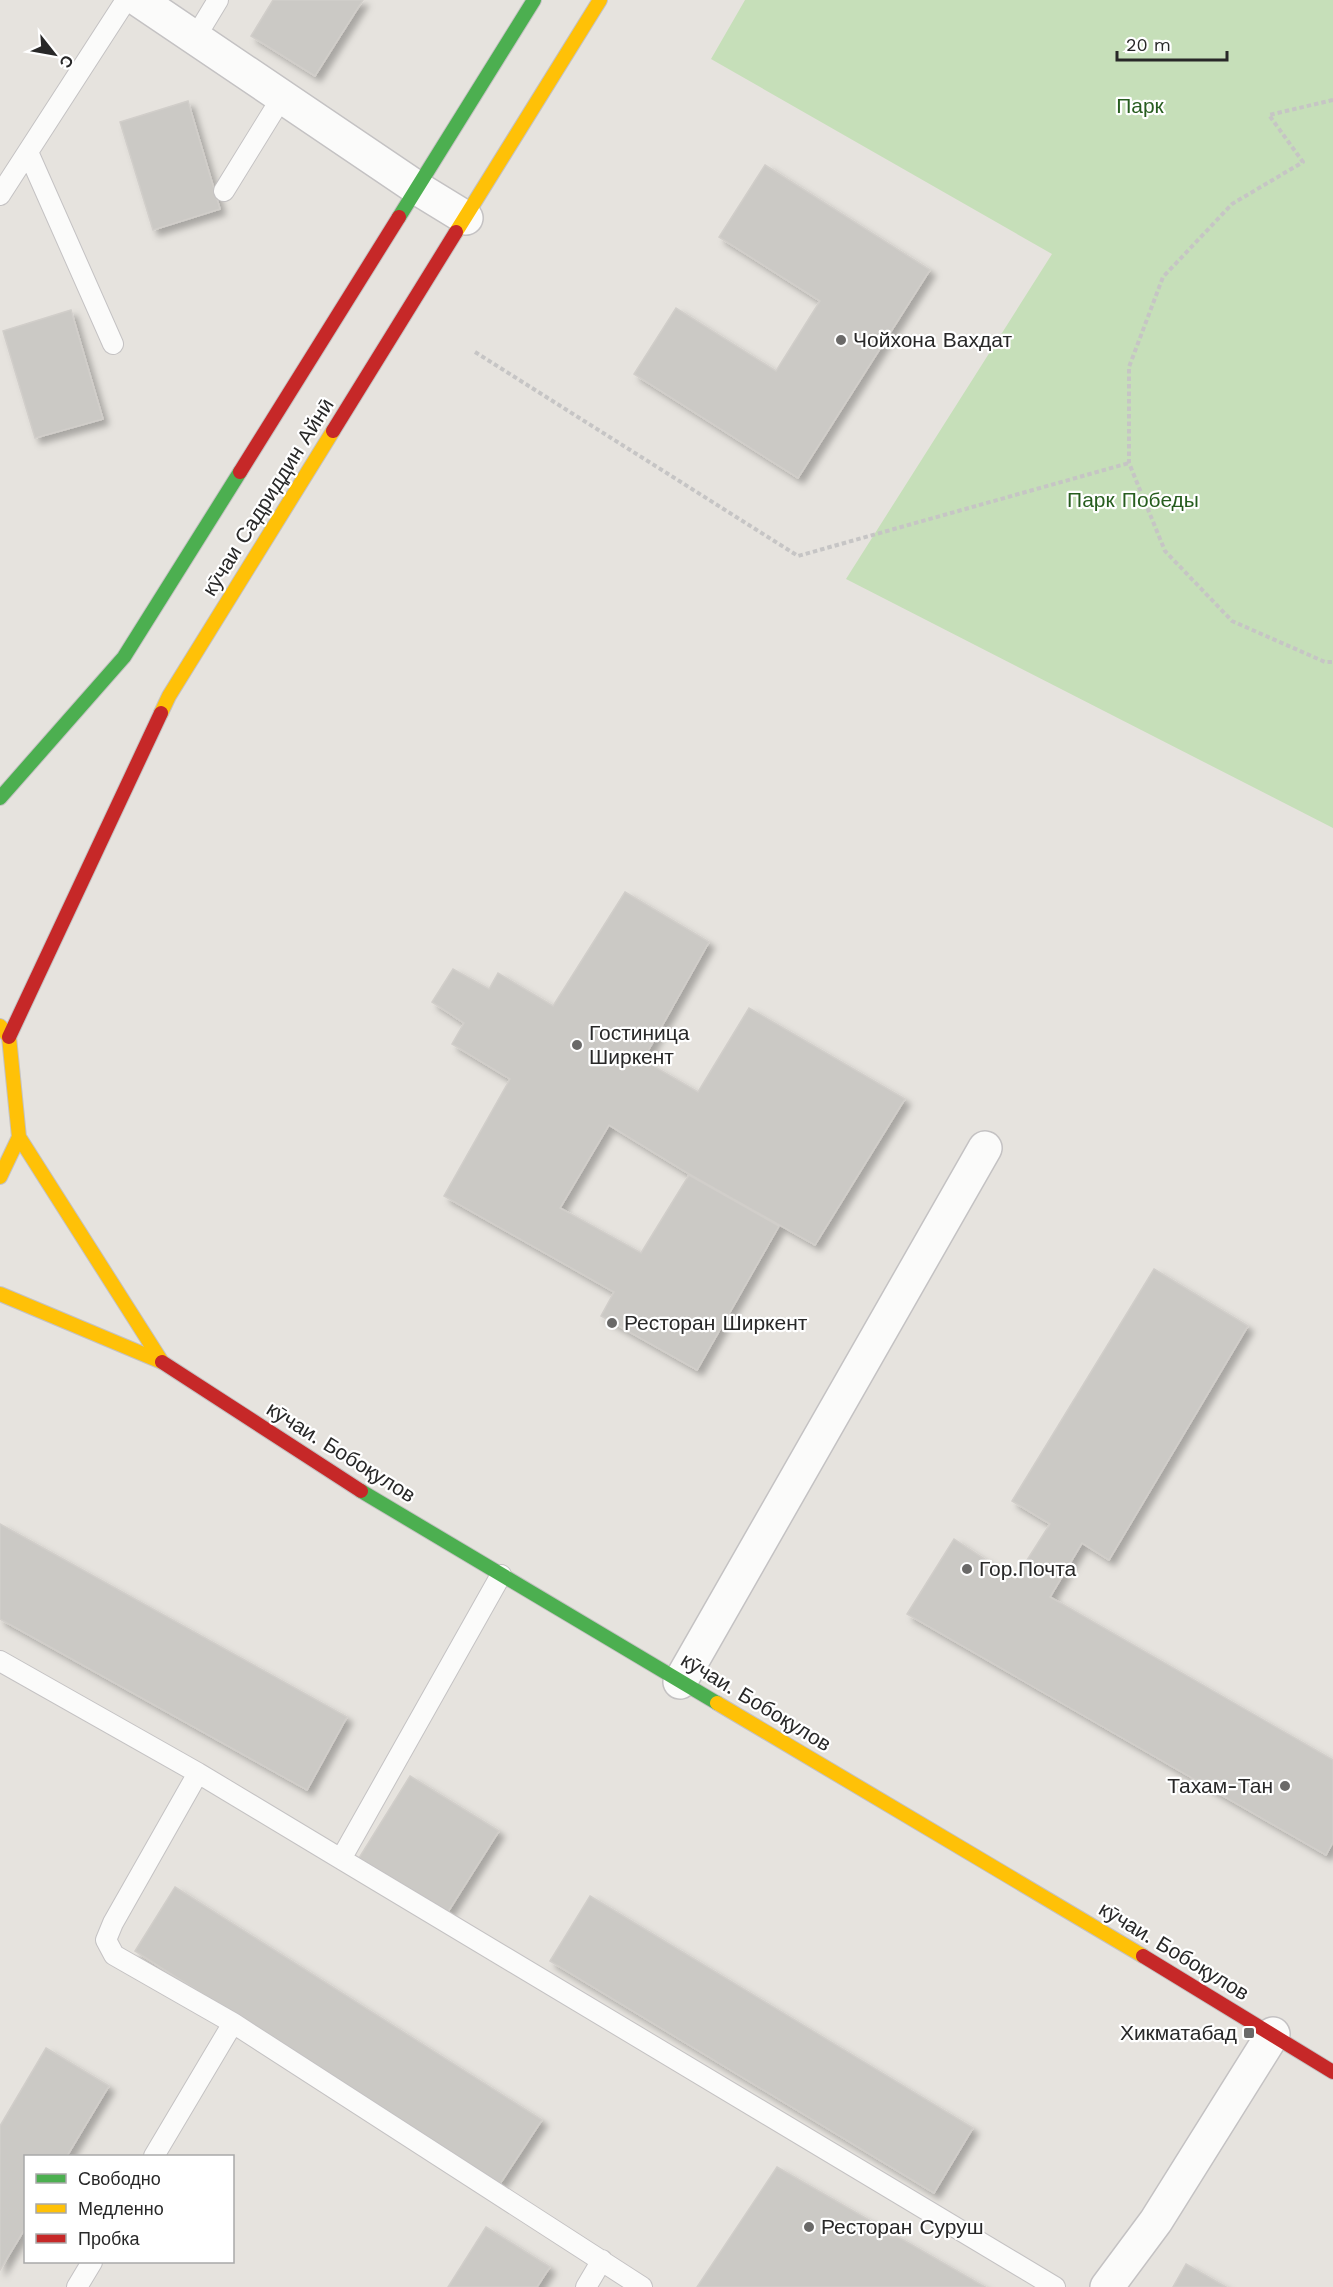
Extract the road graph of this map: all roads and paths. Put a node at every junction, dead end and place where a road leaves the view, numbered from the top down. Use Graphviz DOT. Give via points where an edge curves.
graph roads {
  1 [pos="126,0"];
  2 [pos="139,0"];
  3 [pos="218,0"];
  4 [pos="534,0"];
  5 [pos="600,0"];
  6 [pos="195,38"];
  7 [pos="282,97"];
  8 [pos="1333,100"];
  9 [pos="28,152"];
  10 [pos="417,188"];
  11 [pos="224,190"];
  12 [pos="0,195"];
  13 [pos="466,218"];
  14 [pos="113,344"];
  15 [pos="475,352"];
  16 [pos="1129,463"];
  17 [pos="1333,662"];
  18 [pos="0,798"];
  19 [pos="4,1032"];
  20 [pos="19,1137"];
  21 [pos="985,1148"];
  22 [pos="0,1177"];
  23 [pos="0,1294"];
  24 [pos="162,1362"];
  25 [pos="501,1575"];
  26 [pos="0,1661"];
  27 [pos="680,1682"];
  28 [pos="198,1773"];
  29 [pos="341,1859"];
  30 [pos="232,2023"];
  31 [pos="1273,2034"];
  32 [pos="1333,2072"];
  33 [pos="155,2155"];
  34 [pos="602,2260"];
  35 [pos="91,2263"];
  36 [pos="77,2287"];
  37 [pos="586,2287"];
  38 [pos="642,2287"];
  39 [pos="1055,2287"];
  40 [pos="1107,2287"];
  1 -- 9 [label="lane"];
  2 -- 6 [label="street"];
  3 -- 6 [label="lane"];
  4 -- 10 [label="street, кӯчаи Садриддин Айнӣ"];
  5 -- 13 [label="street, кӯчаи Садриддин Айнӣ"];
  6 -- 7 [label="street"];
  7 -- 10 [label="street"];
  7 -- 11 [label="lane"];
  8 -- 16 [label="path" via="1269,115 1303,162 1232,204 1163,277 1129,367"];
  9 -- 12 [label="lane"];
  9 -- 14 [label="lane"];
  10 -- 13 [label="street"];
  10 -- 18 [label="street, кӯчаи Садриддин Айнӣ" via="124,657"];
  13 -- 19 [label="street, кӯчаи Садриддин Айнӣ" via="169,696"];
  15 -- 16 [label="path" via="798,556"];
  16 -- 17 [label="path" via="1165,551 1232,621 1325,662"];
  19 -- 20 [label="street"];
  20 -- 22 [label="street"];
  20 -- 24 [label="street"];
  21 -- 27 [label="street"];
  23 -- 24 [label="street"];
  24 -- 25 [label="street, кӯчаи. Бобоқулов" via="343,1480"];
  25 -- 27 [label="street, кӯчаи. Бобоқулов"];
  25 -- 29 [label="lane"];
  26 -- 28 [label="lane"];
  27 -- 31 [label="street, кӯчаи. Бобоқулов"];
  28 -- 29 [label="lane"];
  28 -- 30 [label="lane" via="106,1940 114,1955"];
  29 -- 39 [label="lane"];
  30 -- 33 [label="lane"];
  30 -- 34 [label="lane"];
  31 -- 32 [label="street, кӯчаи. Бобоқулов"];
  31 -- 40 [label="street" via="1156,2221"];
  34 -- 37 [label="lane"];
  34 -- 38 [label="lane"];
  35 -- 36 [label="lane"];
}
